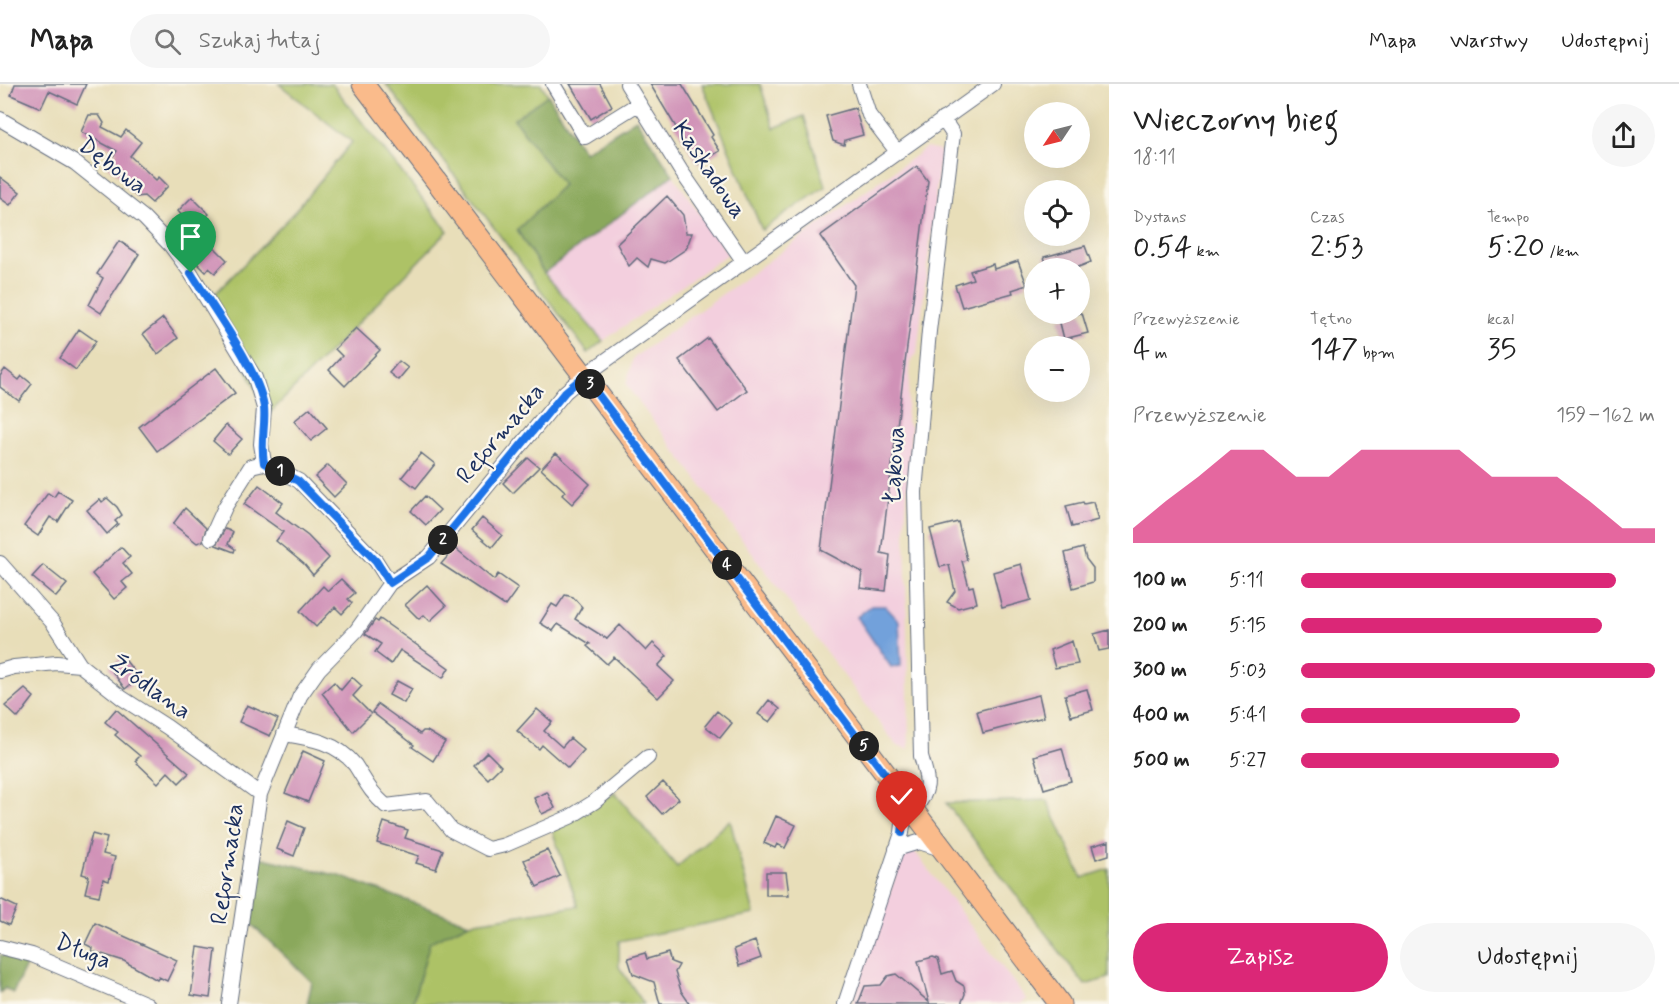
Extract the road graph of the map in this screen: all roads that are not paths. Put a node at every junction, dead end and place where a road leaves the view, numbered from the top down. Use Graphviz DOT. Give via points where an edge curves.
graph roads {
  1 [pos="363,84"];
  2 [pos="553,84"];
  3 [pos="627,84"];
  4 [pos="859,84"];
  5 [pos="993,84"];
  6 [pos="638,104"];
  7 [pos="0,119"];
  8 [pos="943,119"];
  9 [pos="898,153"];
  10 [pos="744,262"];
  11 [pos="584,376"];
  12 [pos="264,463"];
  13 [pos="211,538"];
  14 [pos="0,563"];
  15 [pos="390,583"];
  16 [pos="80,665"];
  17 [pos="0,671"];
  18 [pos="284,734"];
  19 [pos="648,757"];
  20 [pos="260,794"];
  21 [pos="900,794"];
  22 [pos="913,811"];
  23 [pos="896,849"];
  24 [pos="941,849"];
  25 [pos="0,947"];
  26 [pos="147,1004"];
  27 [pos="229,1004"];
  28 [pos="845,1004"];
  29 [pos="1060,1004"];
  1 -- 11 [label="main road"];
  2 -- 6 [label="street" via="585,137"];
  3 -- 6 [label="street, Kaskadowa"];
  4 -- 9 [label="street" via="869,115"];
  5 -- 8 [label="street, Reformacka"];
  6 -- 10 [label="street, Kaskadowa"];
  7 -- 12 [label="street, Dębowa" via="75,163 144,218 171,246 255,378 264,408"];
  8 -- 9 [label="street, Reformacka"];
  8 -- 22 [label="street, Łąkowa" via="953,134 929,331 915,492 921,756 928,784 927,794"];
  9 -- 10 [label="street, Reformacka"];
  10 -- 11 [label="street, Reformacka"];
  11 -- 15 [label="street, Reformacka" via="565,392 429,557"];
  11 -- 21 [label="main road"];
  12 -- 13 [label="street" via="251,466"];
  12 -- 15 [label="street" via="298,481 376,561"];
  14 -- 16 [label="street" via="53,623"];
  15 -- 18 [label="street, Reformacka" via="356,631 319,669 300,696"];
  16 -- 17 [label="street, Źródlana" via="57,663"];
  16 -- 20 [label="street, Źródlana"];
  18 -- 19 [label="street" via="315,738 339,749 370,792 386,806 427,801 451,830 488,849 570,817"];
  18 -- 20 [label="street, Reformacka"];
  20 -- 27 [label="street, Reformacka"];
  21 -- 22 [label="main road"];
  21 -- 23 [label="street" via="904,816"];
  22 -- 24 [label="main road"];
  23 -- 24 [label="street" via="919,842"];
  23 -- 28 [label="street"];
  24 -- 29 [label="main road"];
  25 -- 26 [label="street, Długa" via="32,955"];
}
